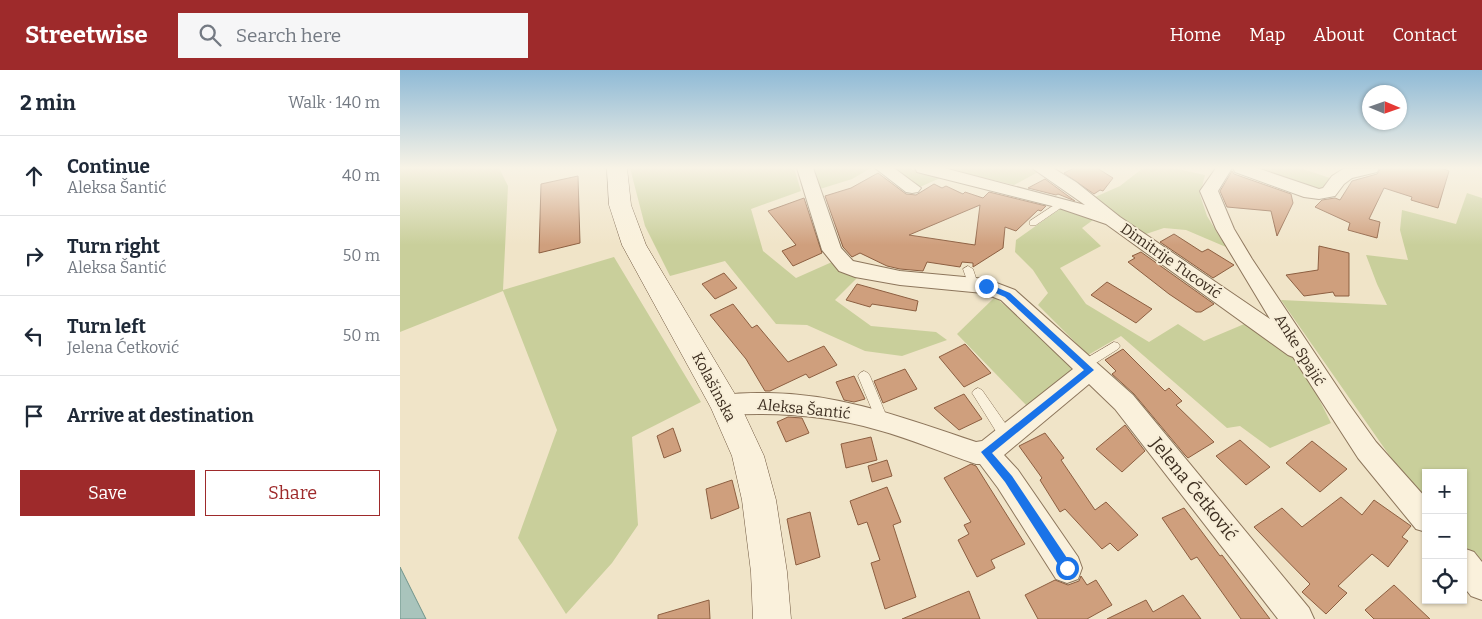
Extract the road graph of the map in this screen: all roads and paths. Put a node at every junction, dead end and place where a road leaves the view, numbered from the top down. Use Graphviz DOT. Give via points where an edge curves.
graph roads {
  1 [pos="619,194"];
  2 [pos="813,194"];
  3 [pos="1025,194"];
  4 [pos="1083,194"];
  5 [pos="1210,194"];
  6 [pos="1062,203"];
  7 [pos="1114,221"];
  8 [pos="1033,223"];
  9 [pos="1114,346"];
  10 [pos="1302,353"];
  11 [pos="1087,367"];
  12 [pos="864,376"];
  13 [pos="978,393"];
  14 [pos="725,405"];
  15 [pos="883,422"];
  16 [pos="996,445"];
  17 [pos="1422,514"];
  18 [pos="1067,568"];
  19 [pos="1467,568"];
  20 [pos="1482,585"];
  21 [pos="772,619"];
  22 [pos="1298,619"];
  1 -- 14 [label="main road, Kolašinska" via="634,245"];
  2 -- 11 [label="street, Jelena Ćetković" via="832,250 846,266 876,275 971,276 1008,295"];
  3 -- 6 [label="street"];
  4 -- 7 [label="street, Dimitrije Tucović"];
  5 -- 10 [label="street, Anke Spajić" via="1244,262"];
  6 -- 7 [label="street"];
  6 -- 8 [label="lane"];
  7 -- 10 [label="street, Dimitrije Tucović"];
  9 -- 11 [label="lane"];
  10 -- 17 [label="street, Anke Spajić" via="1367,450"];
  11 -- 16 [label="street"];
  11 -- 22 [label="street, Jelena Ćetković" via="1124,402"];
  12 -- 15 [label="lane, Aleksa Šantić"];
  13 -- 16 [label="lane"];
  14 -- 15 [label="street, Aleksa Šantić" via="758,402 817,407"];
  14 -- 21 [label="main road, Kolašinska" via="748,456 759,500"];
  15 -- 16 [label="street, Aleksa Šantić" via="976,453"];
  16 -- 18 [label="street" via="1008,479"];
  19 -- 20 [label="street"];
}
